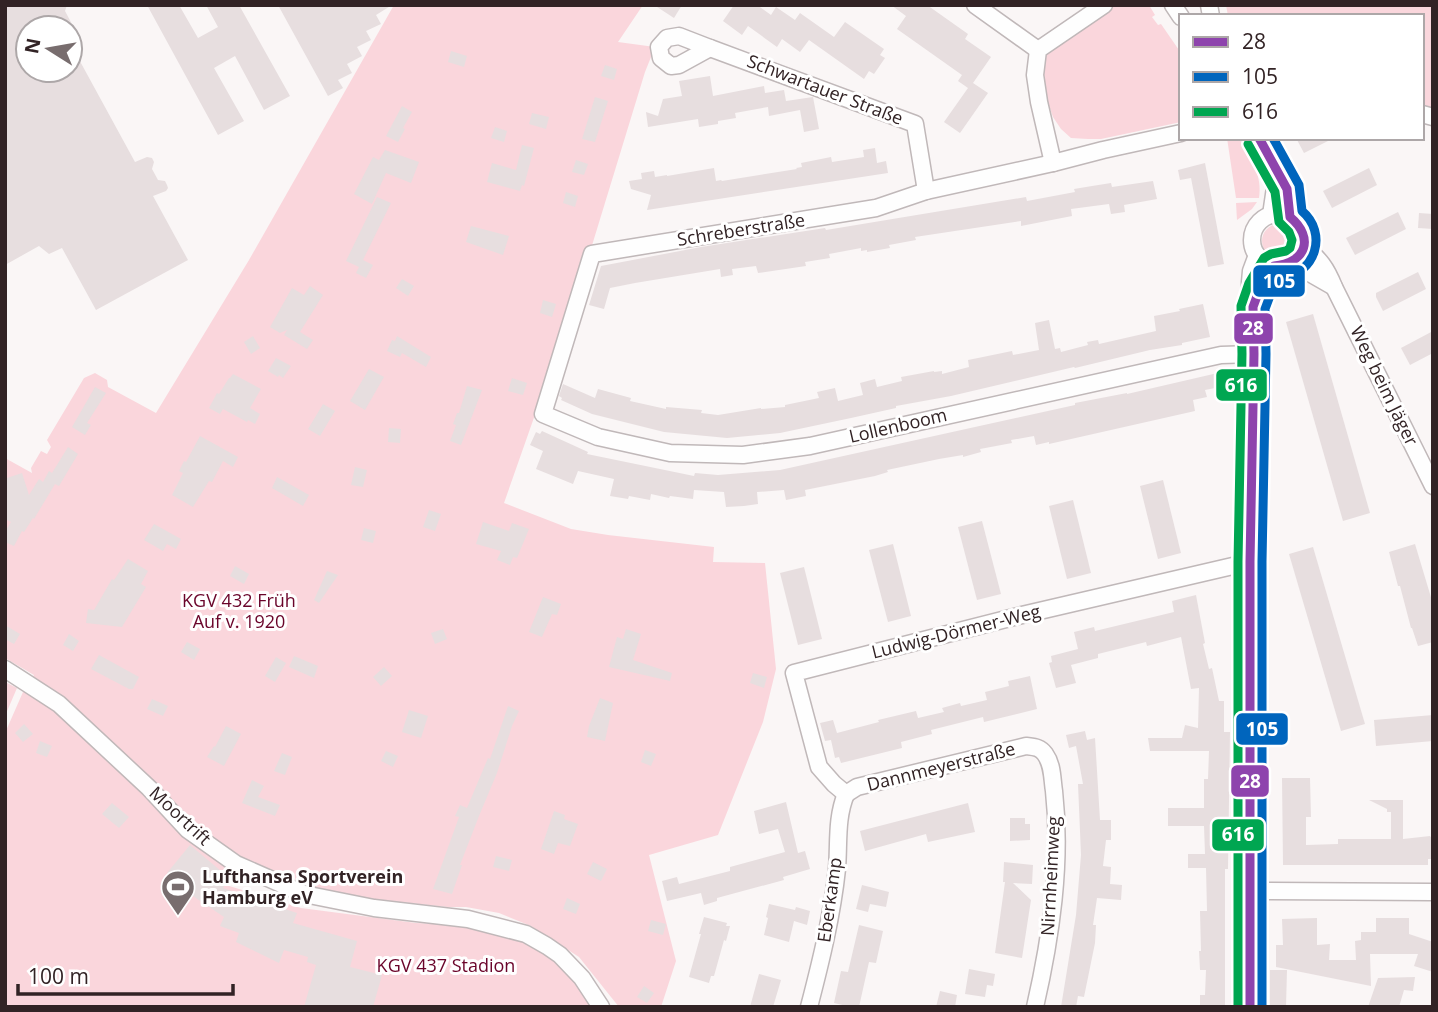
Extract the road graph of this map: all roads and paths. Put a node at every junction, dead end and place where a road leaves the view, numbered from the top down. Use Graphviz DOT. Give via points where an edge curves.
graph roads {
  1 [pos="975,5"];
  2 [pos="1104,5"];
  3 [pos="710,48"];
  4 [pos="1038,50"];
  5 [pos="1179,134"];
  6 [pos="1260,140"];
  7 [pos="1053,163"];
  8 [pos="1275,166"];
  9 [pos="926,191"];
  10 [pos="1272,215"];
  11 [pos="1290,217"];
  12 [pos="1304,246"];
  13 [pos="1257,255"];
  14 [pos="1292,263"];
  15 [pos="1274,266"];
  16 [pos="1334,287"];
  17 [pos="1253,307"];
  18 [pos="1254,354"];
  19 [pos="543,414"];
  20 [pos="1433,486"];
  21 [pos="1250,562"];
  22 [pos="5,669"];
  23 [pos="1038,748"];
  24 [pos="846,794"];
  25 [pos="1250,891"];
  26 [pos="1433,892"];
  27 [pos="601,1007"];
  28 [pos="809,1007"];
  29 [pos="1035,1007"];
  30 [pos="1250,1007"];
  1 -- 4 [label="street"];
  2 -- 4 [label="street"];
  3 -- 9 [label="street, Schwartauer Straße" via="915,124"];
  4 -- 7 [label="street" via="1035,75"];
  5 -- 7 [label="street, Schreberstraße"];
  6 -- 8 [label="street"];
  7 -- 9 [label="street, Schreberstraße"];
  8 -- 10 [label="street"];
  8 -- 11 [label="street" via="1287,189"];
  9 -- 19 [label="street, Schreberstraße" via="876,208 592,254"];
  10 -- 11 [label="street"];
  10 -- 13 [label="street" via="1254,230 1252,244"];
  11 -- 12 [label="street" via="1301,227"];
  12 -- 14 [label="street"];
  12 -- 16 [label="street, Weg beim Jäger" via="1327,269"];
  13 -- 15 [label="street"];
  13 -- 17 [label="street" via="1250,282"];
  14 -- 15 [label="street"];
  14 -- 16 [label="street"];
  15 -- 17 [label="street"];
  16 -- 20 [label="street, Weg beim Jäger"];
  17 -- 18 [label="street"];
  18 -- 19 [label="street, Lollenboom" via="1221,355 810,446 743,455 670,453 597,437"];
  18 -- 21 [label="street"];
  21 -- 24 [label="street, Ludwig-Dörmer-Weg" via="794,673 819,767"];
  21 -- 25 [label="street"];
  22 -- 27 [label="street, Moortrift" via="59,704 188,830 236,864 304,894 468,919 526,934 560,955"];
  23 -- 24 [label="street, Dannmeyerstraße" via="1026,746 857,787"];
  23 -- 29 [label="street, Nirrnheimweg" via="1051,766 1057,826 1052,911"];
  24 -- 28 [label="street, Eberkamp" via="840,808 830,924"];
  25 -- 26 [label="street"];
  25 -- 30 [label="street"];
}
